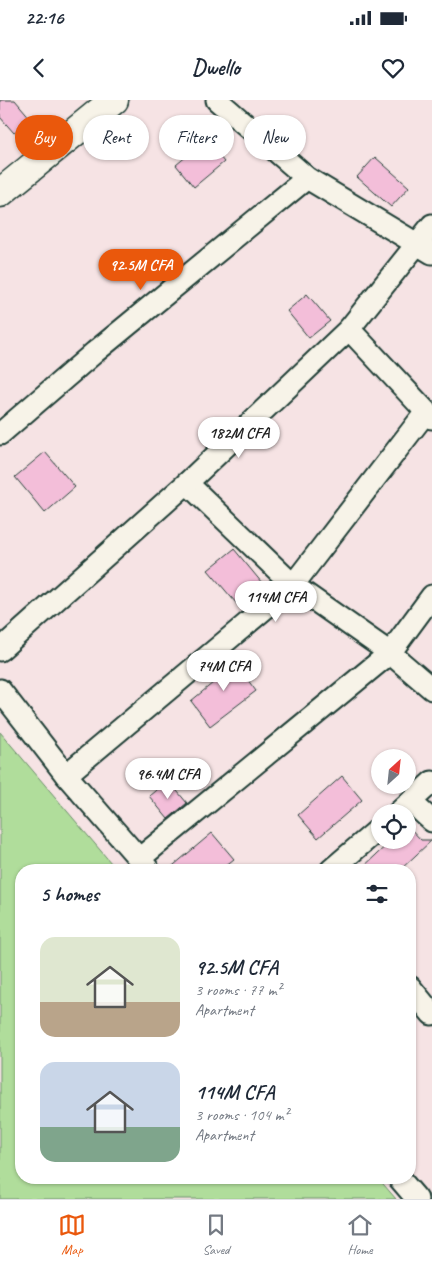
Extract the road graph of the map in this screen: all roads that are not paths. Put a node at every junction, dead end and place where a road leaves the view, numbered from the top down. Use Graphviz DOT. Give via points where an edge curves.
graph roads {
  1 [pos="114,100"];
  2 [pos="217,100"];
  3 [pos="307,178"];
  4 [pos="0,193"];
  5 [pos="432,225"];
  6 [pos="424,248"];
  7 [pos="349,329"];
  8 [pos="429,415"];
  9 [pos="0,434"];
  10 [pos="187,483"];
  11 [pos="293,585"];
  12 [pos="432,596"];
  13 [pos="0,650"];
  14 [pos="390,653"];
  15 [pos="432,689"];
  16 [pos="0,690"];
  17 [pos="66,775"];
  18 [pos="432,782"];
  19 [pos="408,804"];
  20 [pos="416,813"];
  21 [pos="432,821"];
  22 [pos="371,836"];
  23 [pos="144,864"];
  24 [pos="338,864"];
  25 [pos="416,994"];
  26 [pos="432,1014"];
  27 [pos="404,1184"];
  28 [pos="417,1199"];
  1 -- 4 [label="main road"];
  2 -- 3 [label="street"];
  3 -- 6 [label="street"];
  3 -- 9 [label="street"];
  5 -- 6 [label="street"];
  6 -- 7 [label="street"];
  7 -- 8 [label="street"];
  7 -- 10 [label="street"];
  8 -- 11 [label="street"];
  10 -- 11 [label="street"];
  10 -- 13 [label="street"];
  11 -- 14 [label="street"];
  11 -- 17 [label="street"];
  12 -- 14 [label="street"];
  14 -- 15 [label="street"];
  14 -- 23 [label="street"];
  16 -- 17 [label="street"];
  17 -- 23 [label="street"];
  18 -- 19 [label="street"];
  20 -- 21 [label="street"];
  22 -- 24 [label="street"];
  25 -- 26 [label="street"];
  27 -- 28 [label="street"];
}
